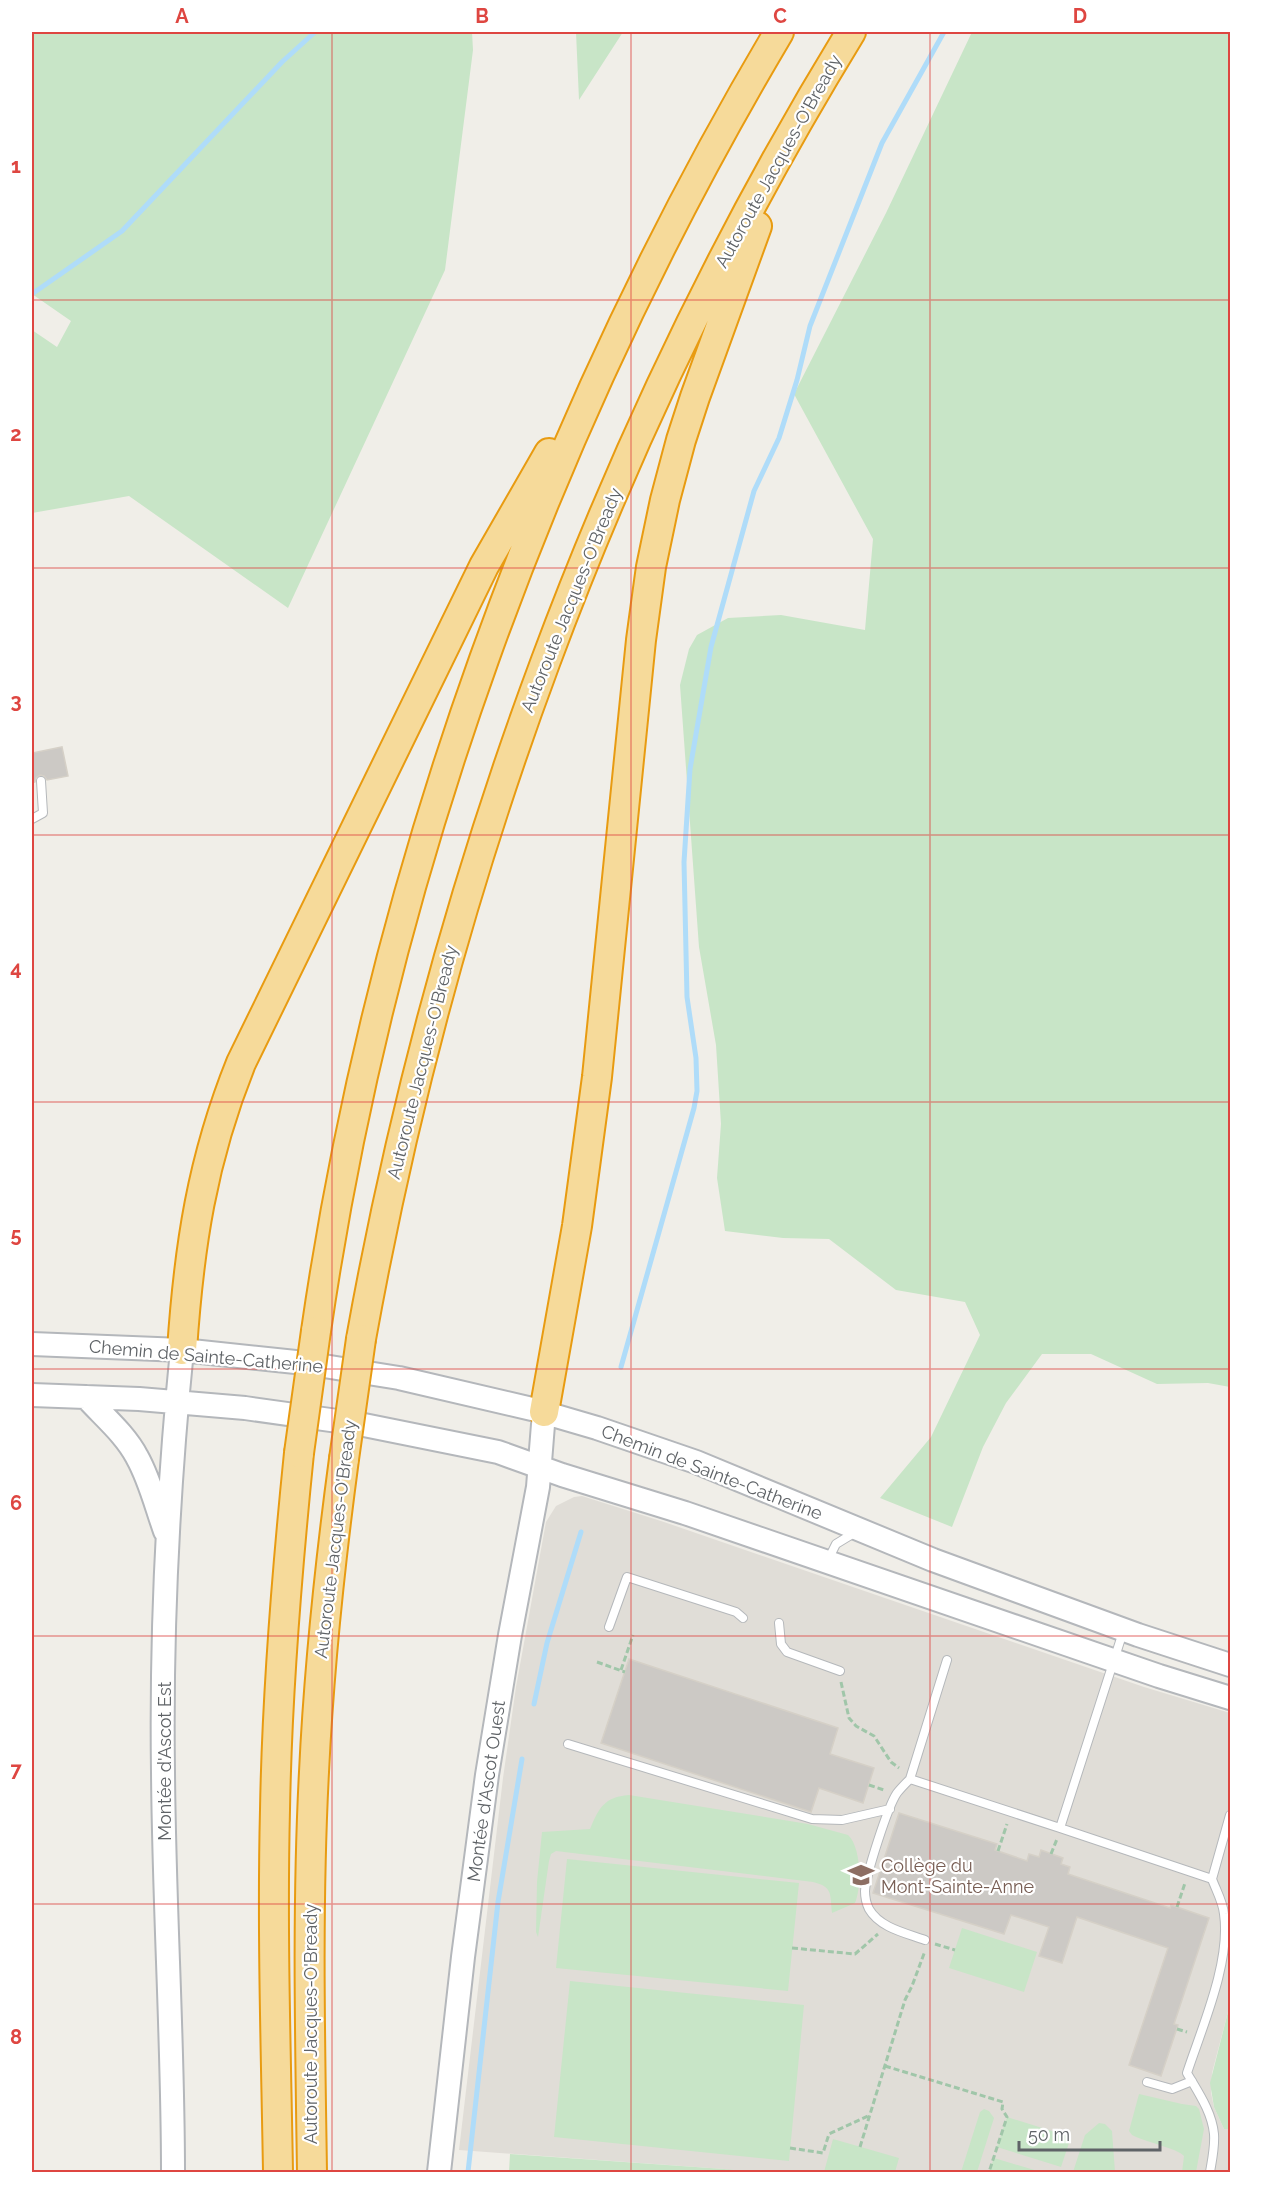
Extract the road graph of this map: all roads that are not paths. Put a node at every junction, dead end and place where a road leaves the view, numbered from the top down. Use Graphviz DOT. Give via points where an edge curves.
graph roads {
  1 [pos="779,32"];
  2 [pos="851,32"];
  3 [pos="789,137"];
  4 [pos="618,335"];
  5 [pos="41,781"];
  6 [pos="32,819"];
  7 [pos="32,1344"];
  8 [pos="182,1350"];
  9 [pos="32,1395"];
  10 [pos="86,1397"];
  11 [pos="177,1401"];
  12 [pos="544,1412"];
  13 [pos="540,1466"];
  14 [pos="861,1530"];
  15 [pos="168,1541"];
  16 [pos="827,1562"];
  17 [pos="743,1618"];
  18 [pos="779,1623"];
  19 [pos="609,1627"];
  20 [pos="1124,1630"];
  21 [pos="948,1660"];
  22 [pos="1115,1661"];
  23 [pos="1230,1665"];
  24 [pos="840,1671"];
  25 [pos="1230,1698"];
  26 [pos="568,1744"];
  27 [pos="910,1779"];
  28 [pos="890,1809"];
  29 [pos="1230,1815"];
  30 [pos="1060,1828"];
  31 [pos="1212,1879"];
  32 [pos="925,1940"];
  33 [pos="1148,2082"];
  34 [pos="1192,2082"];
  35 [pos="173,2172"];
  36 [pos="278,2172"];
  37 [pos="312,2172"];
  38 [pos="440,2172"];
  39 [pos="1210,2172"];
  1 -- 4 [label="highway, Autoroute Jacques-O'Bready" via="691,188"];
  2 -- 3 [label="highway, Autoroute Jacques-O'Bready"];
  3 -- 12 [label="highway" via="694,398 660,525 641,640 608,984 587,1152"];
  3 -- 37 [label="highway, Autoroute Jacques-O'Bready, bridge" via="723,257 644,421 573,588 521,726 470,880 428,1027 362,1339 327,1600 313,1780 309,1933"];
  4 -- 8 [label="highway" via="484,566 241,1063 200,1193"];
  4 -- 36 [label="highway, Autoroute Jacques-O'Bready, bridge" via="516,575 472,697 388,975 334,1221 299,1452 283,1623 274,1924"];
  5 -- 6 [label="lane" via="43,813"];
  7 -- 8 [label="main road, Chemin de Sainte-Catherine"];
  8 -- 11 [label="main road, Montée d'Ascot Est"];
  8 -- 12 [label="main road, Chemin de Sainte-Catherine" via="352,1370"];
  9 -- 10 [label="main road"];
  10 -- 11 [label="main road"];
  10 -- 15 [label="main road" via="137,1456"];
  11 -- 13 [label="main road" via="304,1415 404,1432 498,1452"];
  11 -- 15 [label="main road, Montée d'Ascot Est"];
  12 -- 13 [label="main road, Montée d'Ascot Ouest"];
  12 -- 14 [label="main road, Chemin de Sainte-Catherine" via="686,1458"];
  13 -- 16 [label="main road"];
  13 -- 38 [label="main road, Montée d'Ascot Ouest" via="487,1775 462,1957"];
  14 -- 16 [label="lane" via="836,1544"];
  14 -- 20 [label="main road, Chemin de Sainte-Catherine"];
  15 -- 35 [label="main road, Montée d'Ascot Est" via="163,1770"];
  16 -- 22 [label="main road"];
  17 -- 19 [label="lane" via="736,1612 627,1577"];
  18 -- 24 [label="lane" via="781,1644 787,1652"];
  20 -- 22 [label="lane"];
  20 -- 23 [label="main road, Chemin de Sainte-Catherine"];
  21 -- 27 [label="lane"];
  22 -- 25 [label="main road"];
  22 -- 30 [label="lane"];
  26 -- 28 [label="lane" via="812,1819 842,1820"];
  27 -- 28 [label="lane" via="896,1794"];
  27 -- 30 [label="lane"];
  28 -- 32 [label="lane" via="867,1877 867,1905 888,1926"];
  29 -- 31 [label="lane"];
  30 -- 31 [label="lane"];
  31 -- 34 [label="lane" via="1224,1913 1224,1949 1187,2073"];
  33 -- 34 [label="lane" via="1172,2089"];
  34 -- 39 [label="lane" via="1212,2125"];
}
